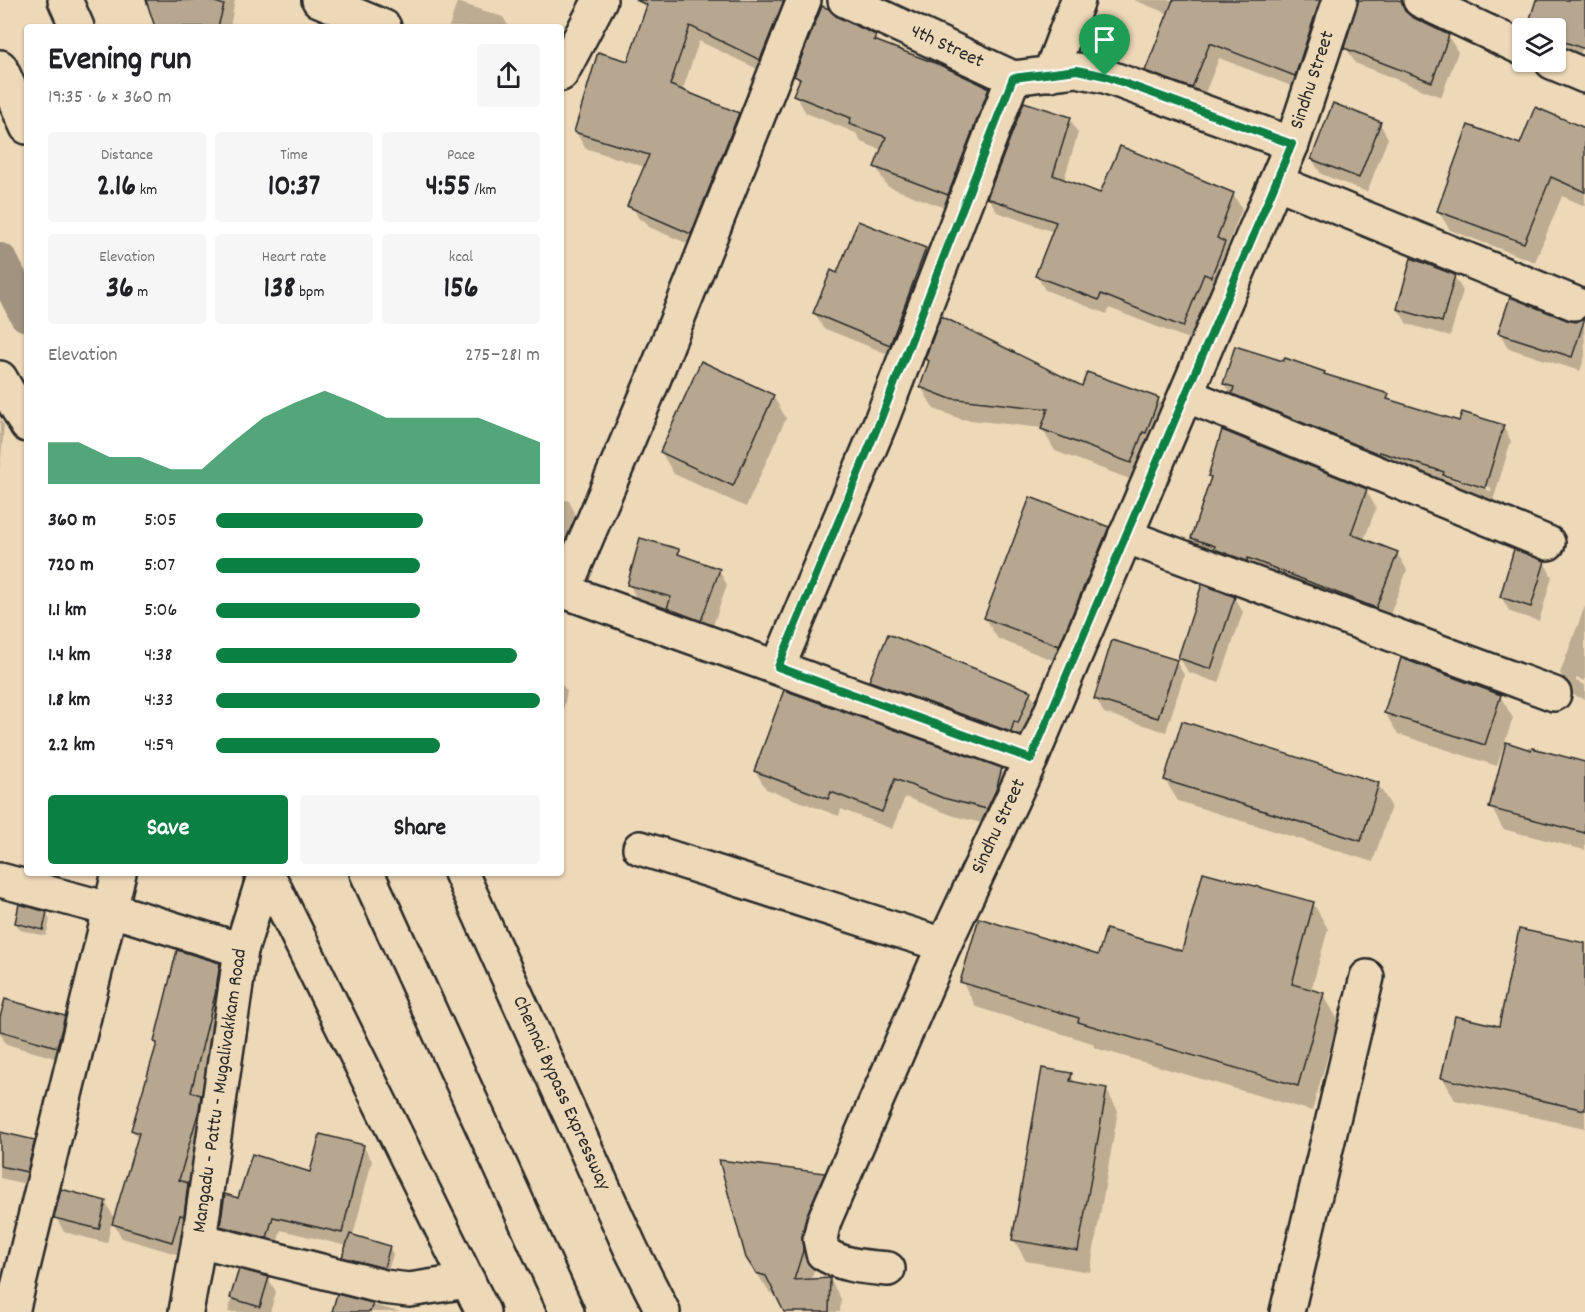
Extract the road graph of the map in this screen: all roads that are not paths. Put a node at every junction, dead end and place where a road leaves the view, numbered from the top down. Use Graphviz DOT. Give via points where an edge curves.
graph roads {
  1 [pos="65,0"];
  2 [pos="319,0"];
  3 [pos="600,0"];
  4 [pos="804,0"];
  5 [pos="1078,0"];
  6 [pos="1340,0"];
  7 [pos="1420,0"];
  8 [pos="852,1"];
  9 [pos="76,24"];
  10 [pos="377,24"];
  11 [pos="1512,43"];
  12 [pos="0,67"];
  13 [pos="564,68"];
  14 [pos="1566,68"];
  15 [pos="1050,74"];
  16 [pos="1585,76"];
  17 [pos="1013,78"];
  18 [pos="24,120"];
  19 [pos="1292,144"];
  20 [pos="1276,182"];
  21 [pos="1574,303"];
  22 [pos="0,378"];
  23 [pos="1186,395"];
  24 [pos="24,420"];
  25 [pos="1125,536"];
  26 [pos="1548,543"];
  27 [pos="564,585"];
  28 [pos="564,591"];
  29 [pos="778,667"];
  30 [pos="1554,694"];
  31 [pos="1031,759"];
  32 [pos="640,848"];
  33 [pos="118,876"];
  34 [pos="265,876"];
  35 [pos="267,876"];
  36 [pos="368,876"];
  37 [pos="461,876"];
  38 [pos="0,880"];
  39 [pos="110,909"];
  40 [pos="944,945"];
  41 [pos="241,950"];
  42 [pos="1367,977"];
  43 [pos="199,1240"];
  44 [pos="888,1269"];
  45 [pos="468,1281"];
  46 [pos="1295,1311"];
  47 [pos="12,1312"];
  48 [pos="186,1312"];
  49 [pos="483,1312"];
  50 [pos="567,1312"];
  51 [pos="663,1312"];
  1 -- 9 [label="main road"];
  2 -- 10 [label="main road"];
  3 -- 13 [label="main road"];
  4 -- 27 [label="main road" via="652,382"];
  5 -- 15 [label="main road"];
  6 -- 19 [label="main road, Sindhu Street"];
  7 -- 11 [label="main road"];
  8 -- 17 [label="main road, 4th Street"];
  12 -- 18 [label="main road"];
  14 -- 16 [label="main road"];
  15 -- 17 [label="main road"];
  15 -- 19 [label="main road" via="1077,70 1105,76"];
  17 -- 29 [label="main road" via="880,421"];
  19 -- 20 [label="main road, Sindhu Street"];
  20 -- 21 [label="main road"];
  20 -- 23 [label="main road, Sindhu Street"];
  22 -- 24 [label="main road"];
  23 -- 25 [label="main road, Sindhu Street"];
  23 -- 26 [label="main road"];
  25 -- 30 [label="main road"];
  25 -- 31 [label="main road, Sindhu Street"];
  28 -- 29 [label="main road"];
  29 -- 31 [label="main road"];
  31 -- 40 [label="main road, Sindhu Street"];
  32 -- 40 [label="main road"];
  33 -- 39 [label="main road"];
  34 -- 41 [label="main road, Mangadu - Pattu - Mugalivakkam Road"];
  35 -- 45 [label="main road"];
  36 -- 50 [label="main road"];
  37 -- 51 [label="main road, Chennai Bypass Expressway"];
  38 -- 39 [label="main road"];
  39 -- 41 [label="main road"];
  39 -- 47 [label="main road"];
  40 -- 44 [label="main road, Sindhu Street" via="824,1221 820,1239 824,1253 834,1260"];
  41 -- 43 [label="main road, Mangadu - Pattu - Mugalivakkam Road"];
  42 -- 46 [label="main road"];
  43 -- 45 [label="main road" via="384,1287 409,1290"];
  43 -- 48 [label="main road, Mangadu - Pattu - Mugalivakkam Road"];
  45 -- 49 [label="main road"];
}
